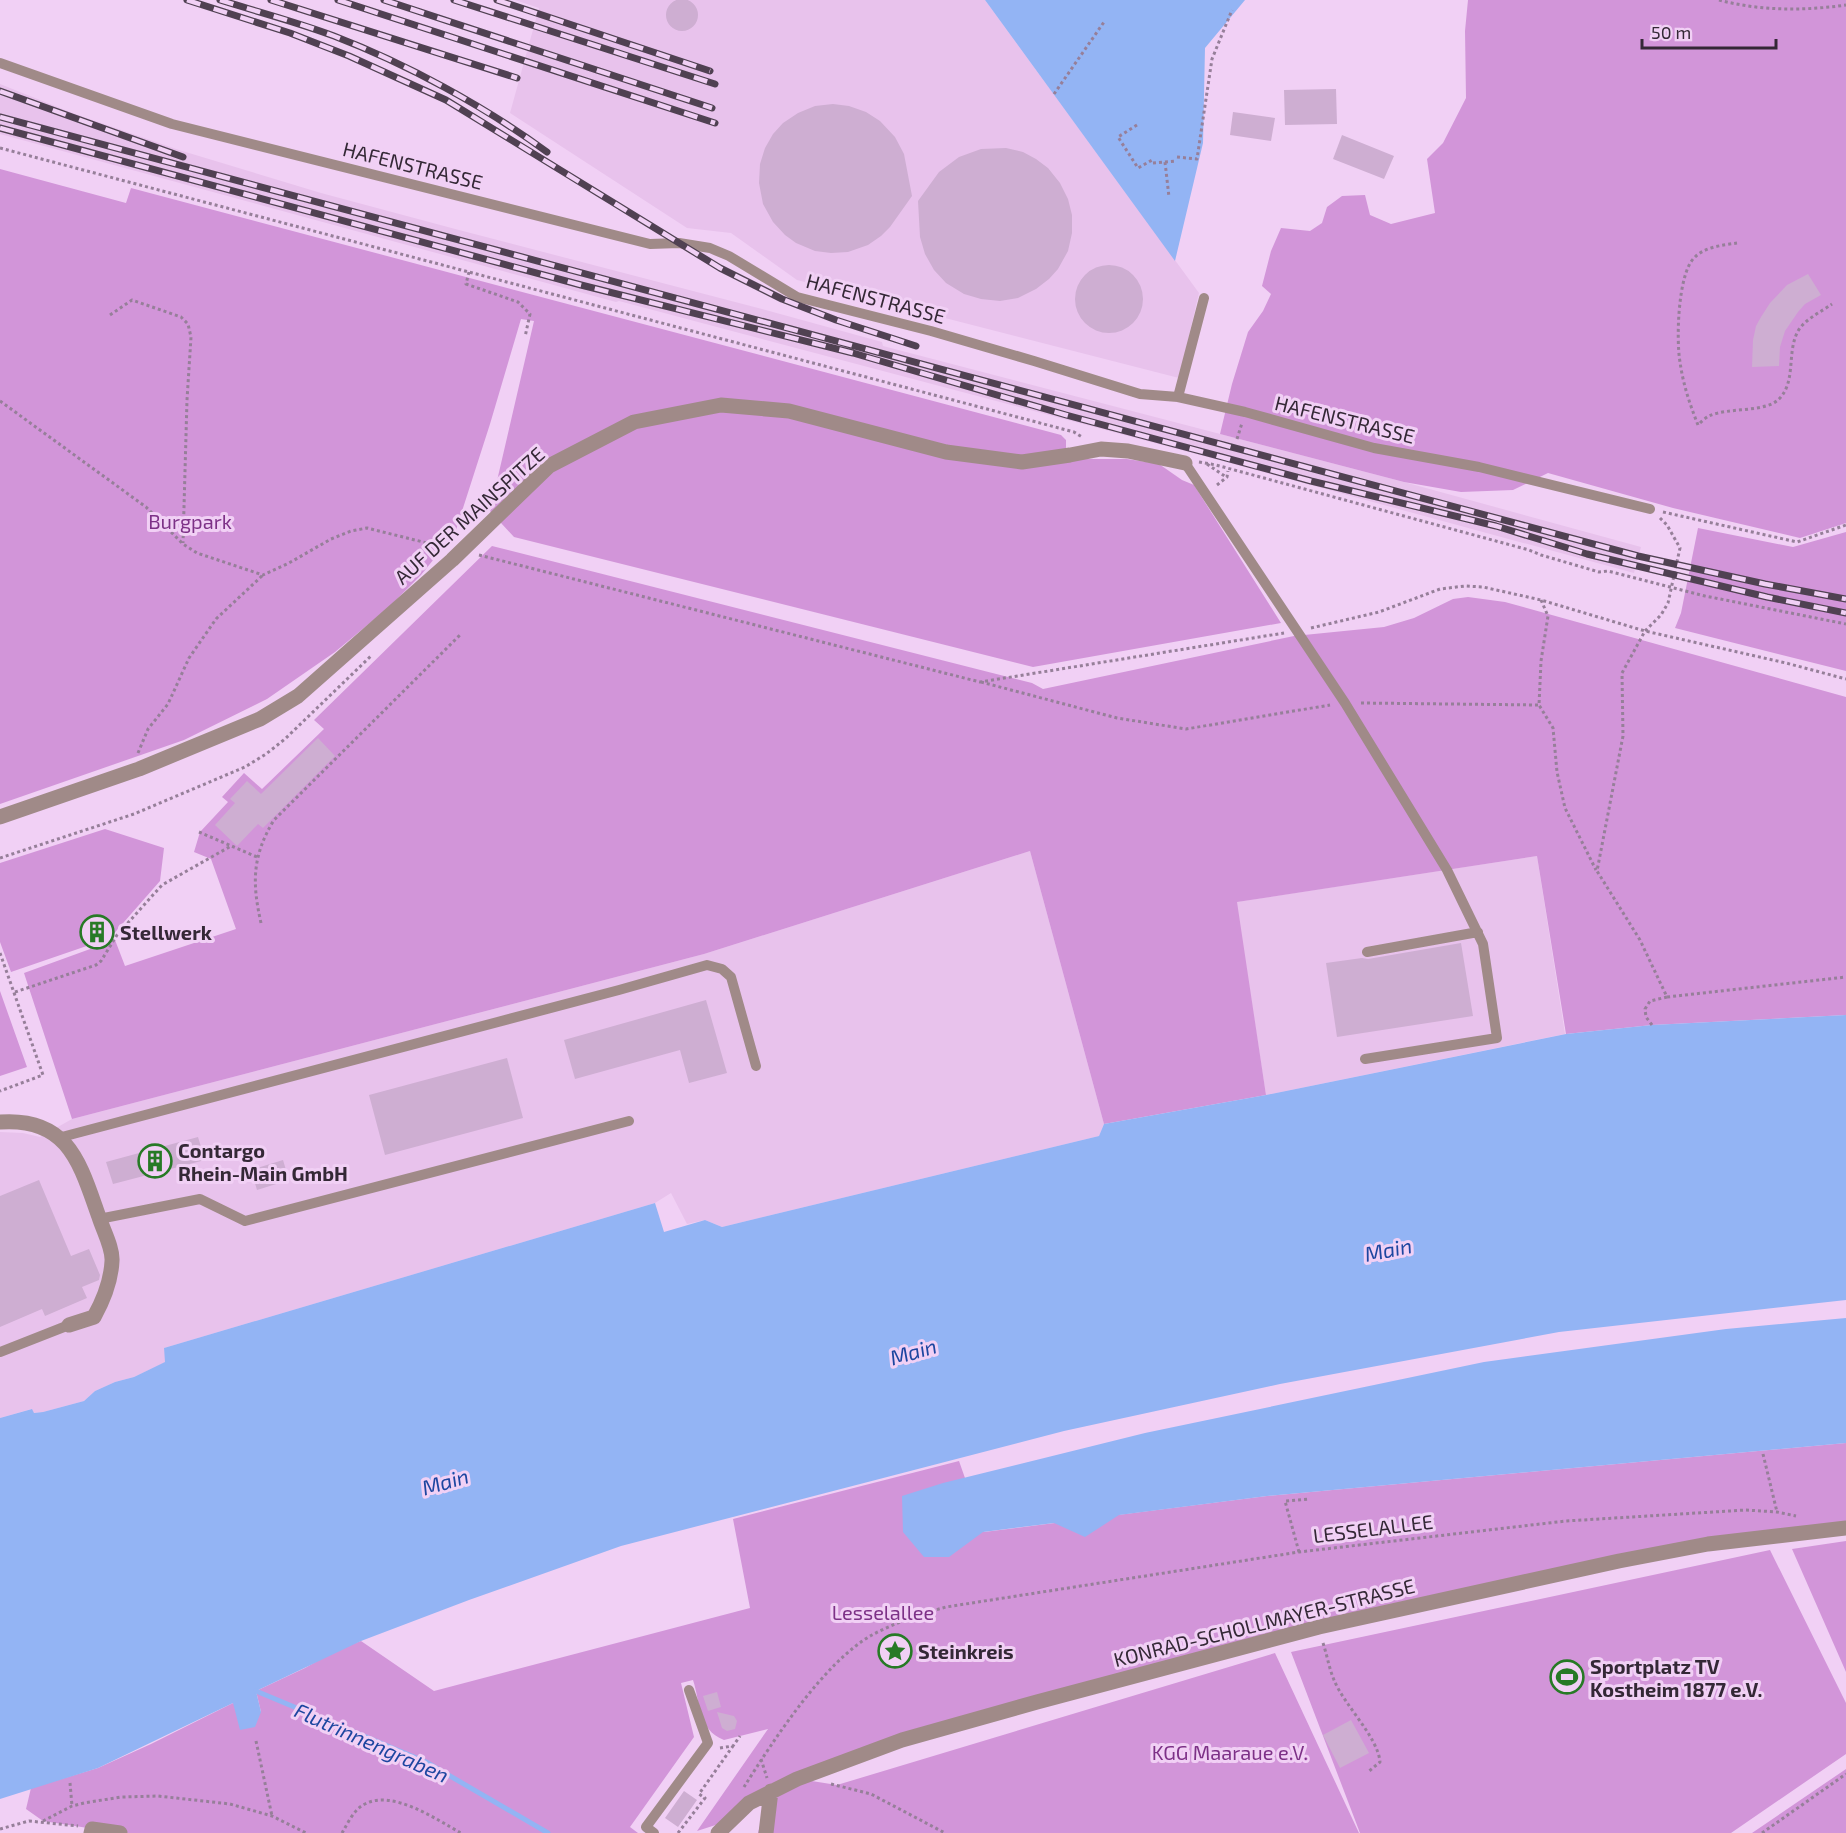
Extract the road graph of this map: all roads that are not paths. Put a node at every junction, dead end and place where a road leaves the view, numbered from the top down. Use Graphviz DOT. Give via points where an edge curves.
graph roads {
  1 [pos="0,63"];
  2 [pos="1204,298"];
  3 [pos="1178,397"];
  4 [pos="1185,463"];
  5 [pos="1650,509"];
  6 [pos="0,817"];
  7 [pos="1478,933"];
  8 [pos="1367,952"];
  9 [pos="1365,1059"];
  10 [pos="756,1066"];
  11 [pos="629,1121"];
  12 [pos="0,1122"];
  13 [pos="58,1138"];
  14 [pos="99,1219"];
  15 [pos="69,1325"];
  16 [pos="0,1352"];
  17 [pos="1846,1528"];
  18 [pos="689,1690"];
  19 [pos="771,1791"];
  20 [pos="92,1831"];
  21 [pos="120,1833"];
  22 [pos="654,1833"];
  23 [pos="718,1833"];
  24 [pos="766,1833"];
  1 -- 3 [label="lane, HAFENSTRASSE" via="172,124 650,244 710,248 796,297 976,344 1140,394"];
  2 -- 3 [label="lane"];
  3 -- 5 [label="lane, HAFENSTRASSE" via="1374,448 1479,467"];
  4 -- 6 [label="street, AUF DER MAINSPITZE" via="1101,448 1022,462 946,452 789,411 721,405 634,422 549,466 460,552 298,696 260,719 139,769"];
  4 -- 7 [label="lane" via="1345,703 1447,870"];
  7 -- 8 [label="lane"];
  7 -- 9 [label="lane" via="1497,1038"];
  10 -- 13 [label="lane" via="731,977 722,969 707,965"];
  11 -- 14 [label="lane" via="245,1221 200,1199"];
  12 -- 13 [label="street" via="31,1124"];
  13 -- 14 [label="street" via="72,1150 81,1167"];
  14 -- 15 [label="street" via="113,1258 108,1289 94,1317"];
  15 -- 16 [label="lane"];
  17 -- 19 [label="street, KONRAD-SCHOLLMAYER-STRASSE" via="1708,1544 1319,1627 902,1740"];
  18 -- 22 [label="lane" via="708,1743 646,1827"];
  19 -- 23 [label="street, KONRAD-SCHOLLMAYER-STRASSE" via="749,1803"];
  19 -- 24 [label="street"];
  20 -- 21 [label="street"];
}
